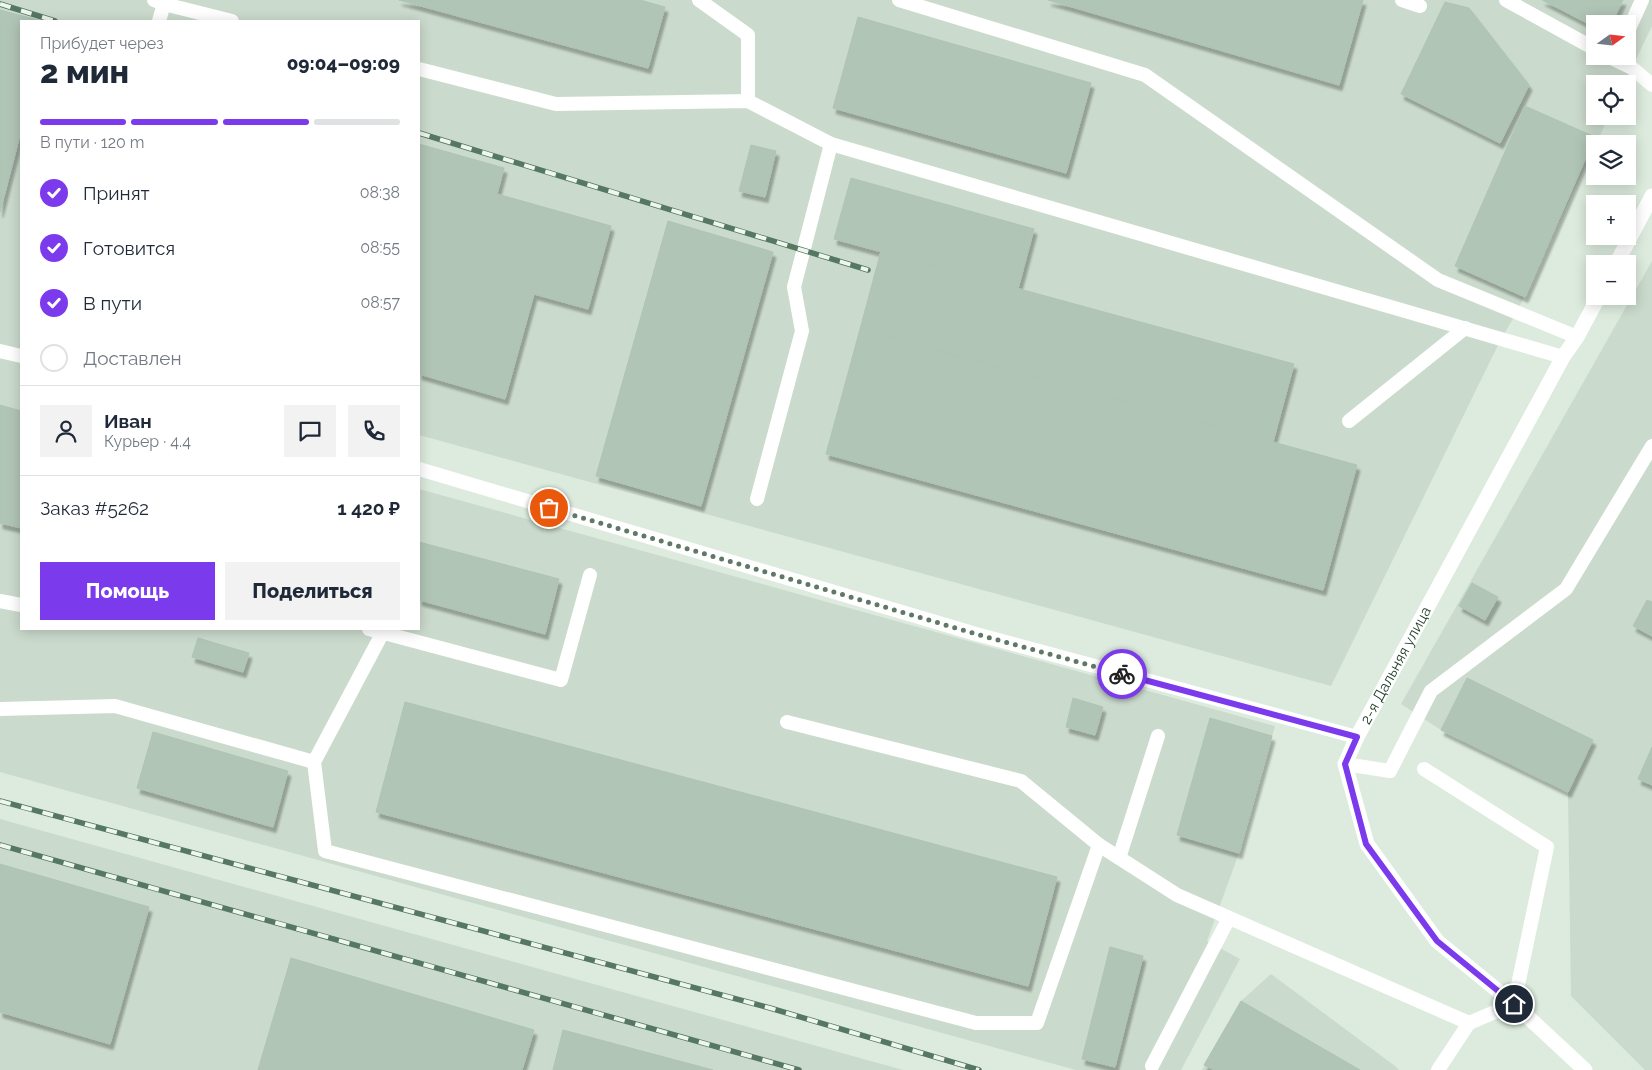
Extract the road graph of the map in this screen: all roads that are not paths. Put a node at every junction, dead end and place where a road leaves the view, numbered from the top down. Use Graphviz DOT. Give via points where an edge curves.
graph roads {
  1 [pos="699,0"];
  2 [pos="899,0"];
  3 [pos="1402,0"];
  4 [pos="1506,0"];
  5 [pos="1642,0"];
  6 [pos="161,1"];
  7 [pos="1420,6"];
  8 [pos="1635,15"];
  9 [pos="159,20"];
  10 [pos="228,20"];
  11 [pos="1586,45"];
  12 [pos="1627,65"];
  13 [pos="420,69"];
  14 [pos="1652,85"];
  15 [pos="748,101"];
  16 [pos="831,144"];
  17 [pos="1652,196"];
  18 [pos="1621,255"];
  19 [pos="1594,305"];
  20 [pos="1465,328"];
  21 [pos="1577,336"];
  22 [pos="0,351"];
  23 [pos="20,356"];
  24 [pos="1563,357"];
  25 [pos="1349,421"];
  26 [pos="1652,446"];
  27 [pos="420,469"];
  28 [pos="758,499"];
  29 [pos="590,574"];
  30 [pos="0,601"];
  31 [pos="20,605"];
  32 [pos="374,630"];
  33 [pos="383,632"];
  34 [pos="0,709"];
  35 [pos="786,722"];
  36 [pos="1158,736"];
  37 [pos="1357,737"];
  38 [pos="314,762"];
  39 [pos="1345,764"];
  40 [pos="1424,769"];
  41 [pos="1099,845"];
  42 [pos="1119,858"];
  43 [pos="1229,918"];
  44 [pos="1514,1004"];
  45 [pos="1469,1023"];
  46 [pos="1152,1066"];
  47 [pos="1438,1070"];
  48 [pos="1585,1070"];
  1 -- 15 [label="lane" via="748,35"];
  2 -- 21 [label="lane" via="1145,75 1438,280"];
  3 -- 7 [label="lane"];
  4 -- 11 [label="lane"];
  5 -- 8 [label="lane"];
  6 -- 9 [label="lane"];
  6 -- 10 [label="lane"];
  12 -- 14 [label="lane"];
  13 -- 15 [label="lane" via="556,104"];
  15 -- 16 [label="lane"];
  16 -- 20 [label="lane"];
  16 -- 28 [label="lane" via="794,287 802,331"];
  17 -- 18 [label="street"];
  19 -- 21 [label="street, 2-я Дальняя улица"];
  20 -- 24 [label="lane"];
  20 -- 25 [label="lane"];
  21 -- 24 [label="street, 2-я Дальняя улица"];
  22 -- 23 [label="lane"];
  24 -- 37 [label="street, 2-я Дальняя улица"];
  26 -- 39 [label="lane" via="1566,589 1431,691 1390,772"];
  27 -- 37 [label="lane" via="976,634"];
  29 -- 33 [label="lane" via="561,680"];
  30 -- 31 [label="lane"];
  32 -- 33 [label="lane"];
  33 -- 38 [label="lane"];
  34 -- 38 [label="lane" via="115,706"];
  35 -- 41 [label="lane" via="1021,782"];
  36 -- 42 [label="lane"];
  37 -- 39 [label="street, 2-я Дальняя улица"];
  38 -- 41 [label="lane" via="325,852 976,1023 1037,1023"];
  39 -- 44 [label="street" via="1366,844 1437,941"];
  40 -- 44 [label="lane" via="1547,847"];
  41 -- 42 [label="lane"];
  42 -- 43 [label="lane" via="1178,895"];
  43 -- 45 [label="lane"];
  43 -- 46 [label="lane"];
  44 -- 45 [label="lane"];
  44 -- 48 [label="street"];
  45 -- 47 [label="lane"];
}
